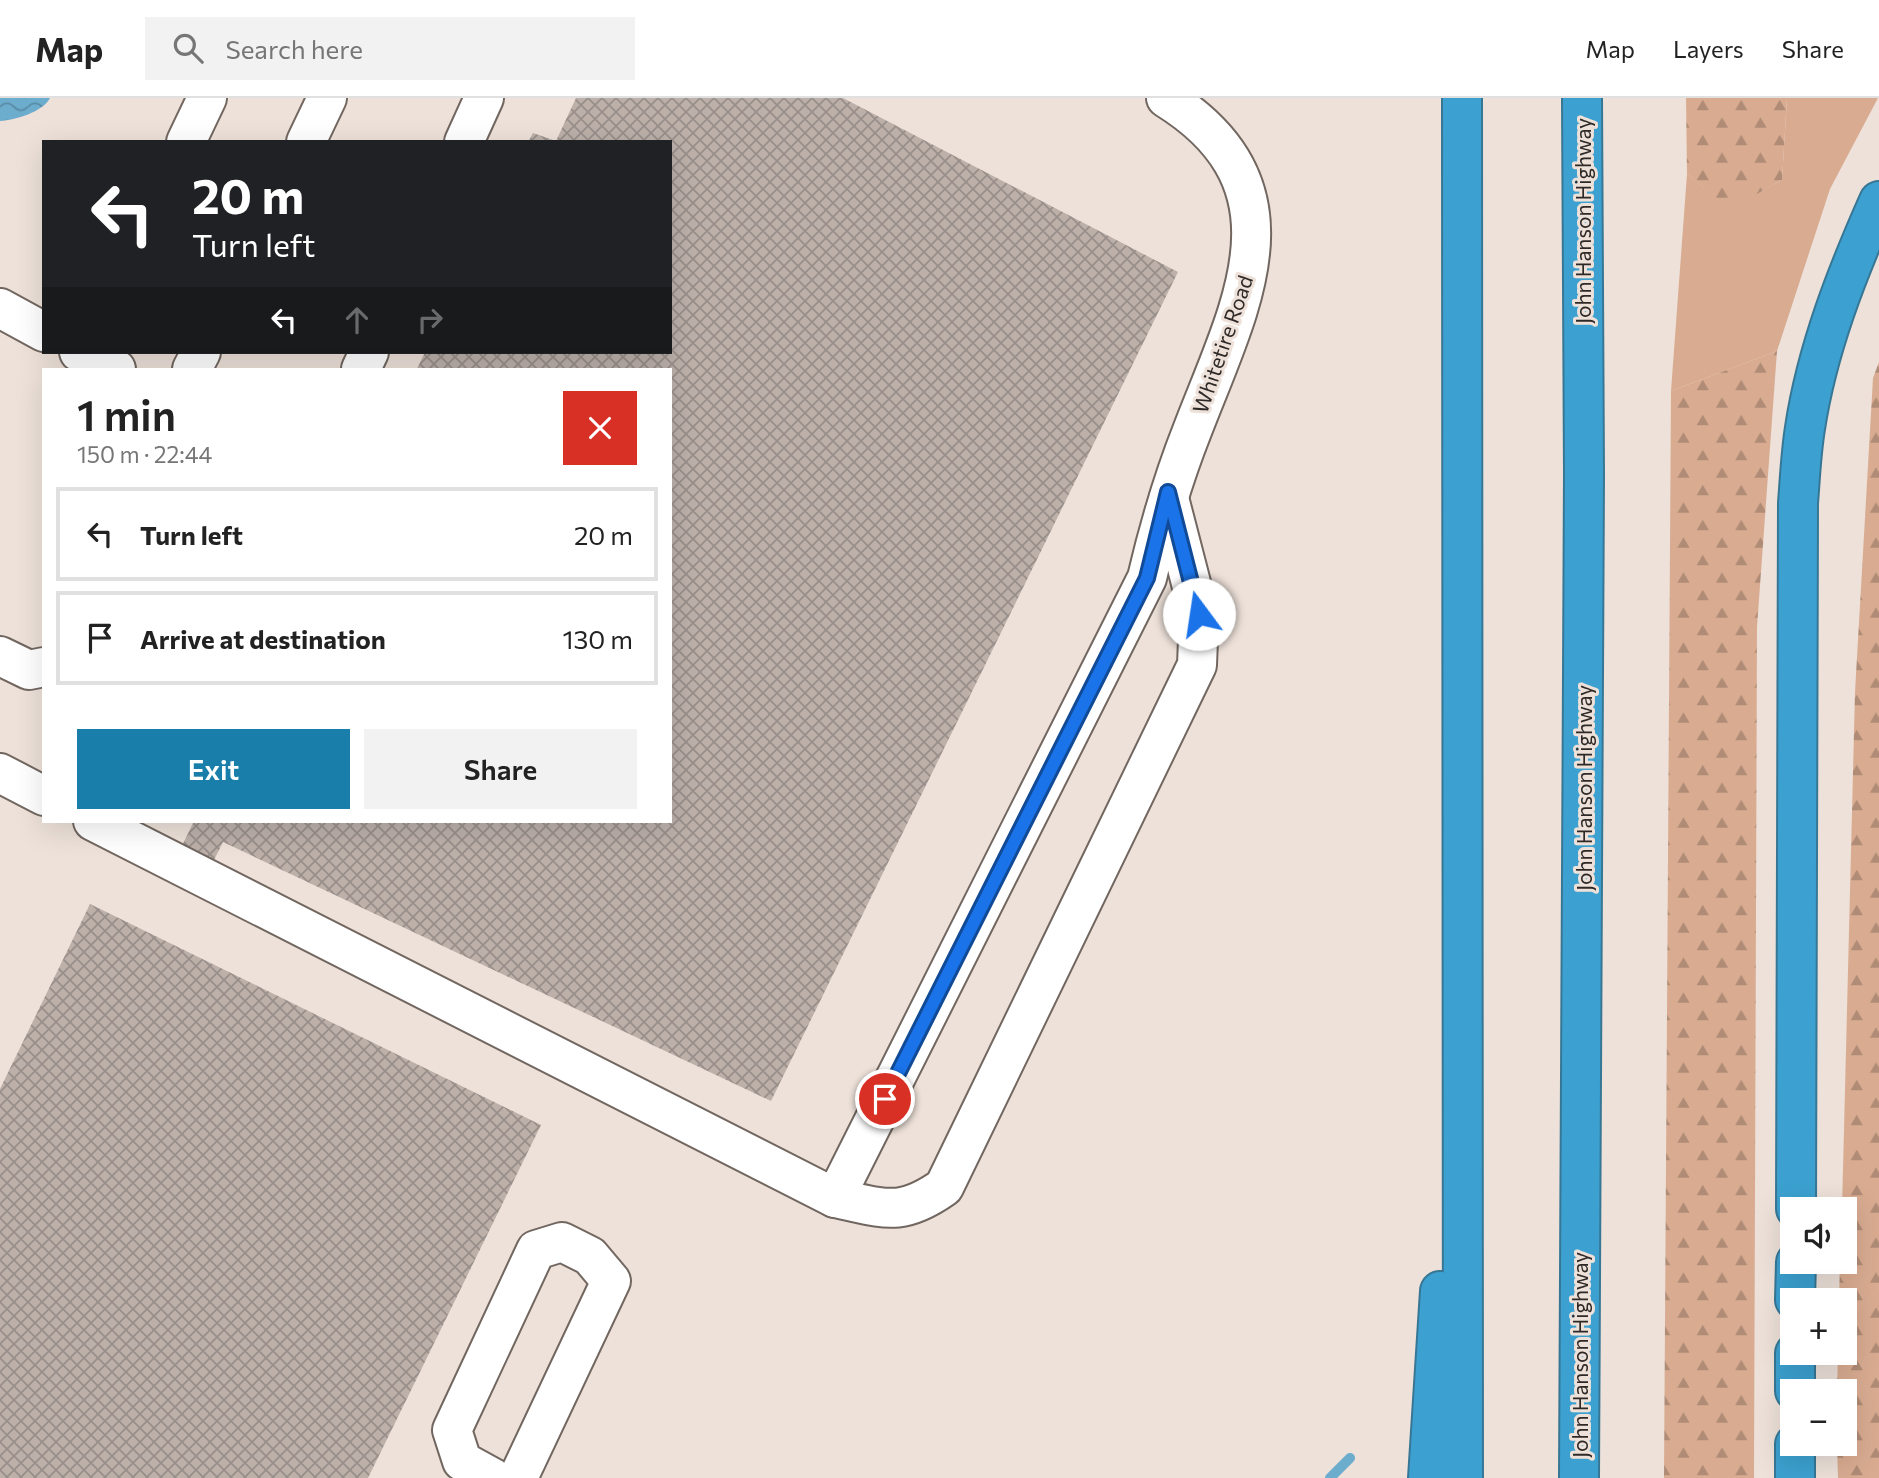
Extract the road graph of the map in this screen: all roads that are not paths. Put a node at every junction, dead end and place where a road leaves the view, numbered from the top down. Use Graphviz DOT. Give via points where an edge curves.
graph roads {
  1 [pos="207,98"];
  2 [pos="327,98"];
  3 [pos="484,98"];
  4 [pos="1166,98"];
  5 [pos="1462,98"];
  6 [pos="1582,98"];
  7 [pos="187,140"];
  8 [pos="307,140"];
  9 [pos="465,140"];
  10 [pos="1879,201"];
  11 [pos="0,308"];
  12 [pos="42,331"];
  13 [pos="1168,492"];
  14 [pos="0,656"];
  15 [pos="42,667"];
  16 [pos="0,774"];
  17 [pos="42,795"];
  18 [pos="102,823"];
  19 [pos="150,834"];
  20 [pos="1463,905"];
  21 [pos="1796,1197"];
  22 [pos="835,1198"];
  23 [pos="1580,1262"];
  24 [pos="1795,1456"];
  25 [pos="493,1478"];
  26 [pos="517,1478"];
  27 [pos="1428,1478"];
  28 [pos="1463,1478"];
  29 [pos="1579,1478"];
  30 [pos="1591,1478"];
  31 [pos="1795,1478"];
  1 -- 7 [label="street"];
  2 -- 8 [label="street"];
  3 -- 9 [label="street"];
  4 -- 13 [label="street, Whitetire Road" via="1203,124 1227,152 1249,202 1252,231 1242,297"];
  5 -- 20 [label="highway"];
  6 -- 23 [label="highway, John Hanson Highway"];
  10 -- 21 [label="highway" via="1849,270 1822,355 1805,427 1798,503"];
  11 -- 12 [label="street"];
  13 -- 22 [label="street, Whitetire Road" via="1147,578"];
  13 -- 22 [label="street" via="1199,614 1198,665 944,1187 923,1202 895,1211"];
  14 -- 15 [label="street" via="29,670"];
  16 -- 17 [label="street"];
  18 -- 19 [label="street"];
  19 -- 22 [label="street"];
  20 -- 27 [label="highway"];
  20 -- 28 [label="highway"];
  23 -- 29 [label="highway, John Hanson Highway"];
  23 -- 30 [label="highway"];
  24 -- 31 [label="highway"];
  25 -- 26 [label="street" via="461,1461 452,1430 536,1250 562,1242 590,1256 611,1281"];
}
